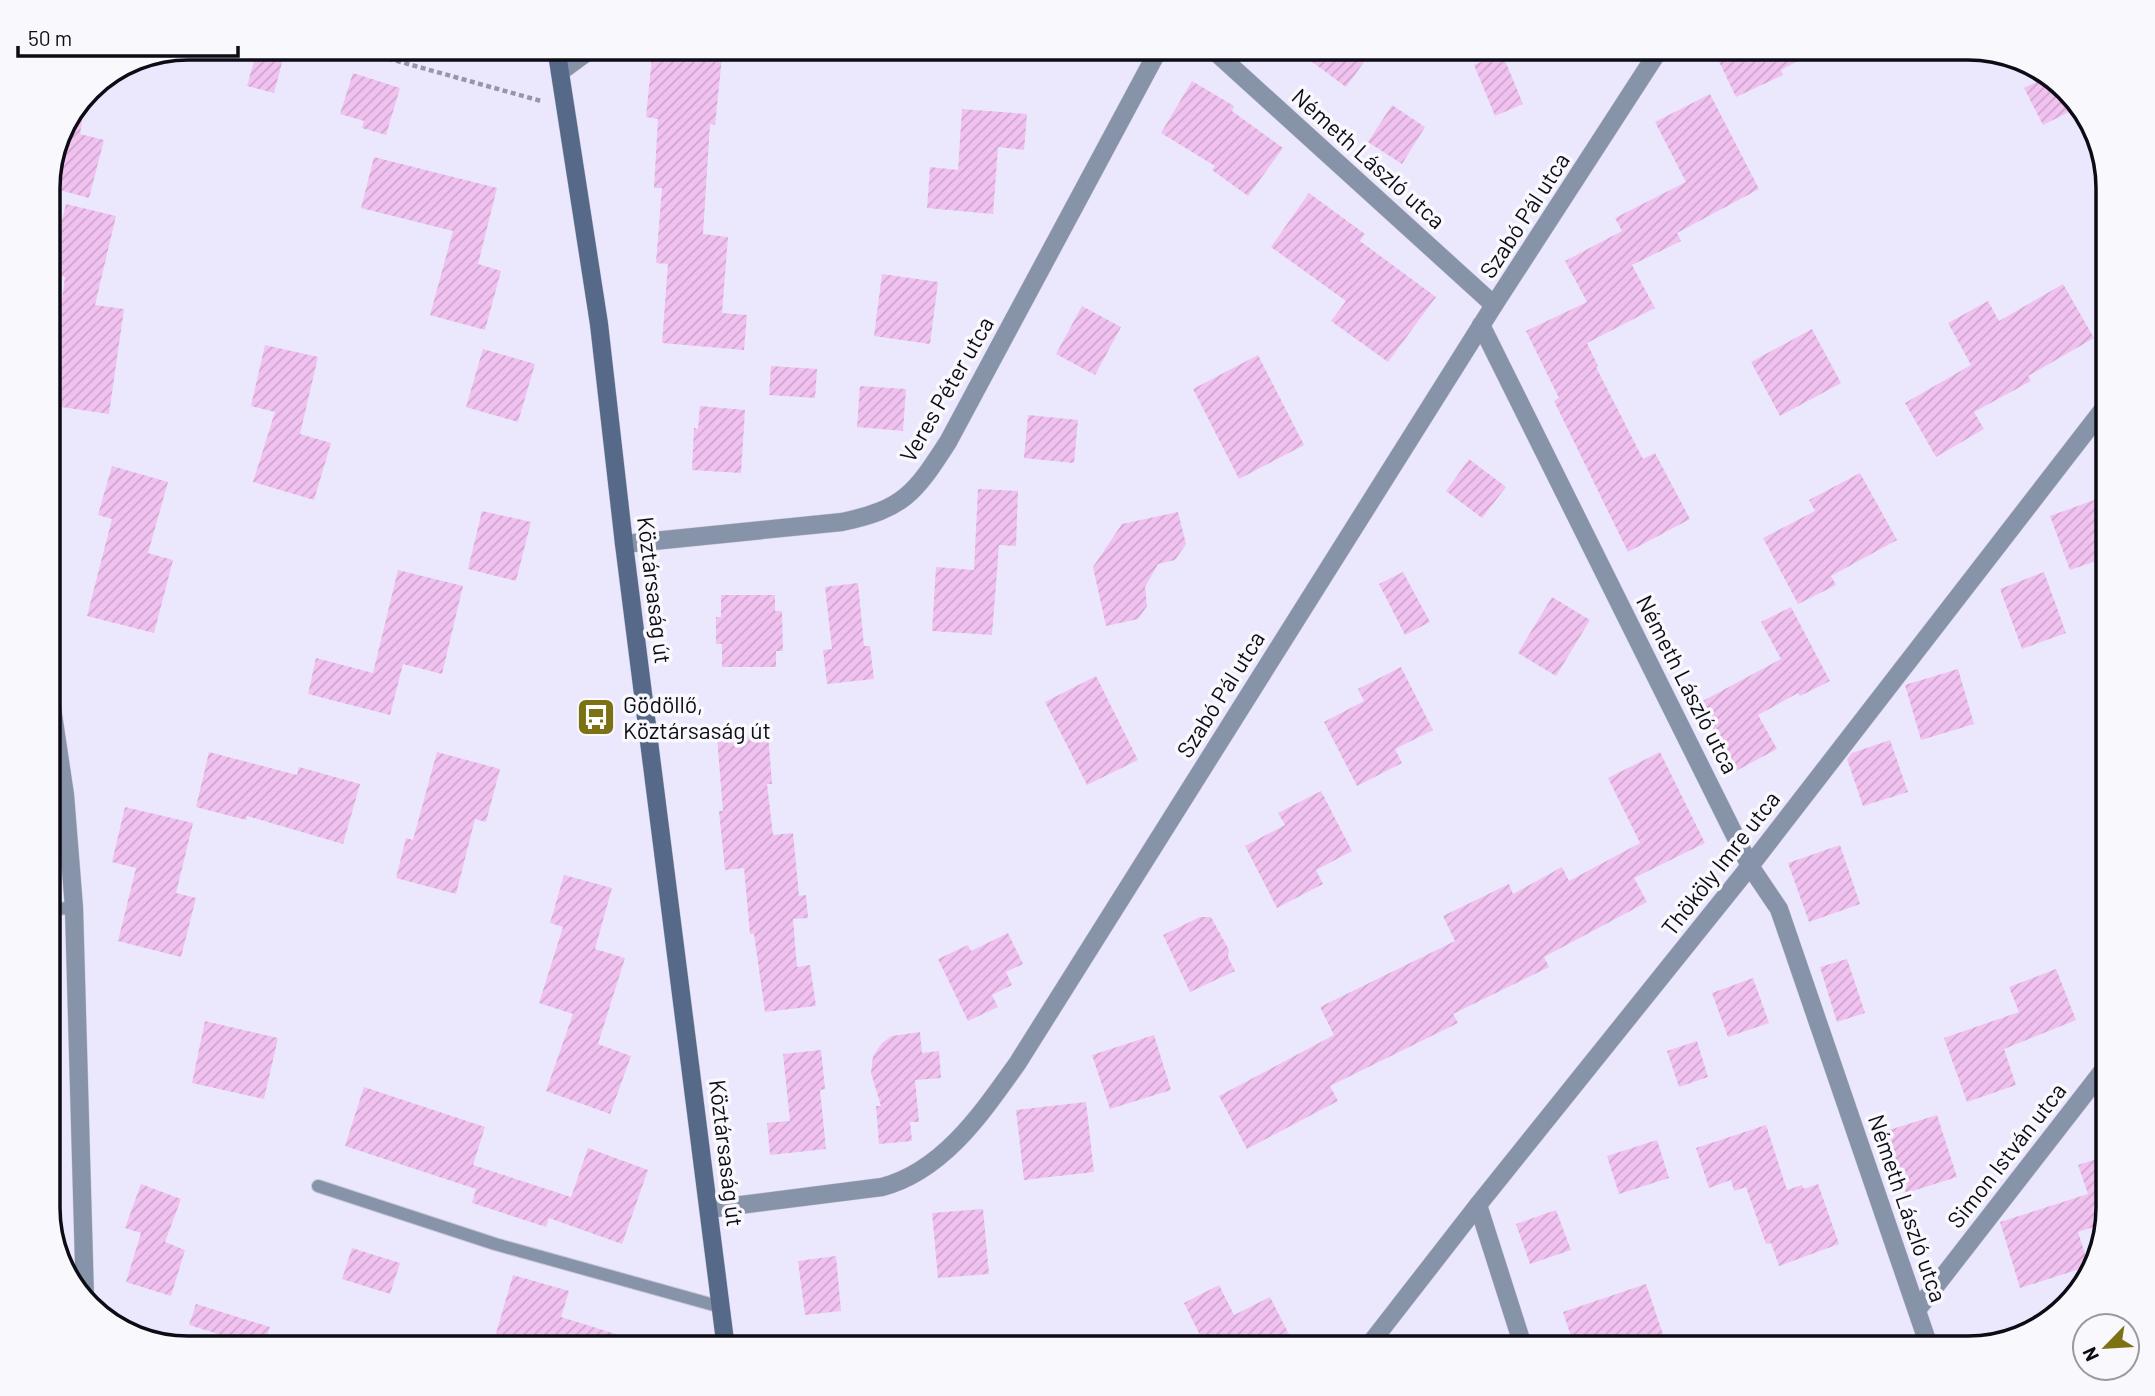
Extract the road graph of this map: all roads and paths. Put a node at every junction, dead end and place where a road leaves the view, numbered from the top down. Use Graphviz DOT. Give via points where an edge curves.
graph roads {
  1 [pos="394,60"];
  2 [pos="558,60"];
  3 [pos="576,60"];
  4 [pos="1153,60"];
  5 [pos="1224,60"];
  6 [pos="1653,60"];
  7 [pos="560,72"];
  8 [pos="566,108"];
  9 [pos="1494,305"];
  10 [pos="1481,326"];
  11 [pos="2096,419"];
  12 [pos="624,544"];
  13 [pos="60,761"];
  14 [pos="1750,866"];
  15 [pos="74,908"];
  16 [pos="60,909"];
  17 [pos="2096,1079"];
  18 [pos="317,1186"];
  19 [pos="1478,1205"];
  20 [pos="709,1209"];
  21 [pos="85,1285"];
  22 [pos="721,1307"];
  23 [pos="1917,1310"];
  24 [pos="724,1336"];
  25 [pos="1376,1336"];
  26 [pos="1520,1336"];
  27 [pos="1926,1336"];
  1 -- 8 [label="path"];
  2 -- 7 [label="main road, Köztársaság út"];
  3 -- 7 [label="street"];
  4 -- 12 [label="street, Veres Péter utca" via="948,442 908,496 890,509 842,522"];
  5 -- 9 [label="street, Németh László utca"];
  6 -- 9 [label="street, Szabó Pál utca"];
  7 -- 8 [label="main road, Köztársaság út"];
  8 -- 12 [label="main road, Köztársaság út" via="599,324"];
  9 -- 10 [label="street, Szabó Pál utca"];
  10 -- 14 [label="street, Németh László utca"];
  10 -- 20 [label="street, Szabó Pál utca" via="982,1114 957,1141 898,1183"];
  11 -- 14 [label="street, Thököly Imre utca"];
  12 -- 20 [label="main road, Köztársaság út"];
  13 -- 15 [label="street"];
  14 -- 19 [label="street, Thököly Imre utca"];
  14 -- 23 [label="street, Németh László utca" via="1779,909"];
  15 -- 16 [label="lane"];
  15 -- 21 [label="street"];
  17 -- 23 [label="street, Simon István utca"];
  18 -- 22 [label="lane" via="495,1244"];
  19 -- 25 [label="street, Thököly Imre utca"];
  19 -- 26 [label="street"];
  20 -- 22 [label="main road, Köztársaság út"];
  22 -- 24 [label="main road, Köztársaság út"];
  23 -- 27 [label="street, Németh László utca"];
}
